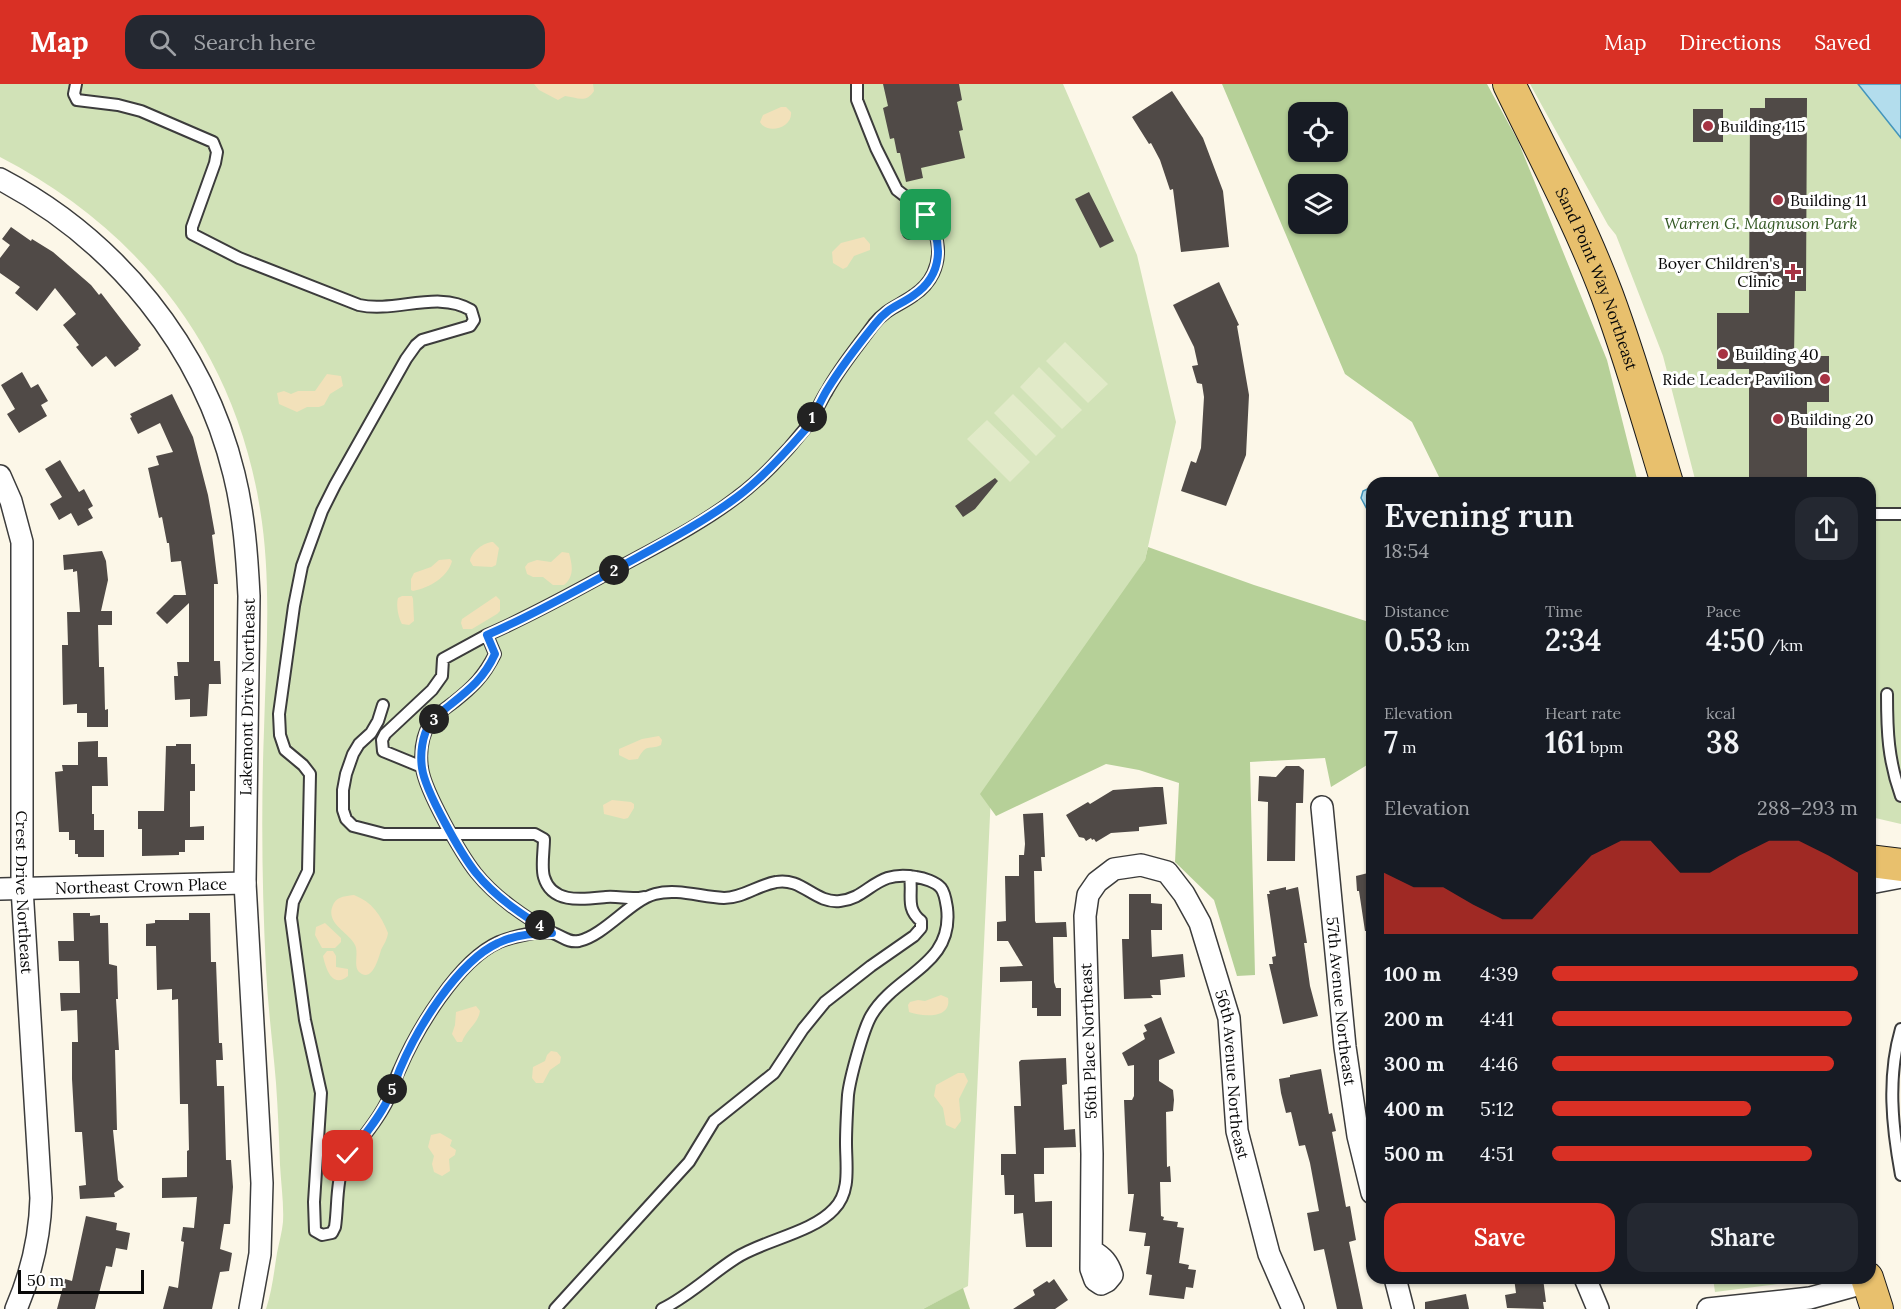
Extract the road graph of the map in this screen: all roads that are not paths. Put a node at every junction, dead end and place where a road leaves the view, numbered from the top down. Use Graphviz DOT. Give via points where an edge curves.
graph roads {
  1 [pos="76,84"];
  2 [pos="857,84"];
  3 [pos="1509,84"];
  4 [pos="0,179"];
  5 [pos="910,200"];
  6 [pos="909,233"];
  7 [pos="0,476"];
  8 [pos="1665,477"];
  9 [pos="1876,514"];
  10 [pos="1901,514"];
  11 [pos="487,635"];
  12 [pos="1887,694"];
  13 [pos="383,705"];
  14 [pos="422,767"];
  15 [pos="1901,796"];
  16 [pos="1323,807"];
  17 [pos="452,833"];
  18 [pos="1876,862"];
  19 [pos="1141,865"];
  20 [pos="1901,865"];
  21 [pos="909,876"];
  22 [pos="1901,877"];
  23 [pos="1876,882"];
  24 [pos="245,883"];
  25 [pos="22,888"];
  26 [pos="0,889"];
  27 [pos="652,894"];
  28 [pos="552,933"];
  29 [pos="1901,1029"];
  30 [pos="1366,1169"];
  31 [pos="1901,1175"];
  32 [pos="1092,1251"];
  33 [pos="1397,1284"];
  34 [pos="1588,1284"];
  35 [pos="1871,1290"];
  36 [pos="16,1309"];
  37 [pos="250,1309"];
  38 [pos="555,1309"];
  39 [pos="662,1309"];
  40 [pos="1293,1309"];
  41 [pos="1403,1309"];
  42 [pos="1598,1309"];
  43 [pos="1708,1309"];
  1 -- 28 [label="lane" via="76,100 141,111 213,141 217,152 215,164 192,227 192,234 201,240 335,298 370,308 424,302 462,304 471,310 474,320 471,326 422,340 406,359 322,511 302,566 294,606 279,714 285,750 310,774 308,871 293,902 291,918 305,1020 321,1093 315,1232 332,1233 344,1163 383,1108 400,1067 447,987 472,961 498,943 534,933"];
  2 -- 5 [label="lane" via="857,100 876,148 897,190"];
  3 -- 8 [label="main road, Sand Point Way Northeast" via="1607,294"];
  4 -- 24 [label="street, Lakemont Drive Northeast" via="50,208 125,273 163,318 197,374 221,431 241,513 249,596"];
  5 -- 6 [label="lane"];
  5 -- 11 [label="lane" via="926,215 938,241 931,278 875,324 841,368 806,429 773,463 737,497 669,540"];
  7 -- 25 [label="street, Crest Drive Northeast" via="22,542"];
  9 -- 10 [label="lane"];
  11 -- 14 [label="lane" via="495,654 487,671 430,723 422,743"];
  11 -- 14 [label="lane" via="443,659 442,676 432,690 382,740 383,751"];
  12 -- 15 [label="lane" via="1887,739 1892,773"];
  13 -- 17 [label="lane" via="375,727 359,744 346,774 346,819 352,826 384,834"];
  14 -- 17 [label="lane" via="432,797"];
  16 -- 30 [label="street, 57th Avenue Northeast" via="1345,1047"];
  17 -- 27 [label="lane" via="535,834 544,839 544,877 552,890 567,899 633,900"];
  17 -- 28 [label="lane" via="477,874"];
  18 -- 20 [label="main road"];
  19 -- 32 [label="street, 56th Place Northeast" via="1114,869 1097,882 1088,895 1084,916"];
  19 -- 40 [label="street, 56th Avenue Northeast" via="1167,872 1200,923 1229,1018 1237,1131 1269,1254"];
  21 -- 27 [label="lane" via="882,879 840,902 825,900 789,881 727,898"];
  21 -- 38 [label="lane" via="910,902 921,928 825,1002 774,1072 714,1121 689,1162"];
  21 -- 39 [label="lane" via="941,888 948,916 945,938 936,954 871,1015 849,1090 847,1176 837,1207 822,1220 736,1258"];
  22 -- 23 [label="street"];
  24 -- 25 [label="street, Northeast Crown Place"];
  24 -- 37 [label="street, Lakemont Drive Northeast" via="262,1183 260,1254"];
  25 -- 26 [label="street, Northeast Crown Place"];
  25 -- 36 [label="street, Crest Drive Northeast" via="41,1198 37,1247"];
  27 -- 28 [label="lane" via="579,941 565,940"];
  29 -- 31 [label="lane" via="1894,1051 1892,1093"];
  33 -- 41 [label="street"];
  34 -- 42 [label="street"];
  35 -- 43 [label="street"];
}
